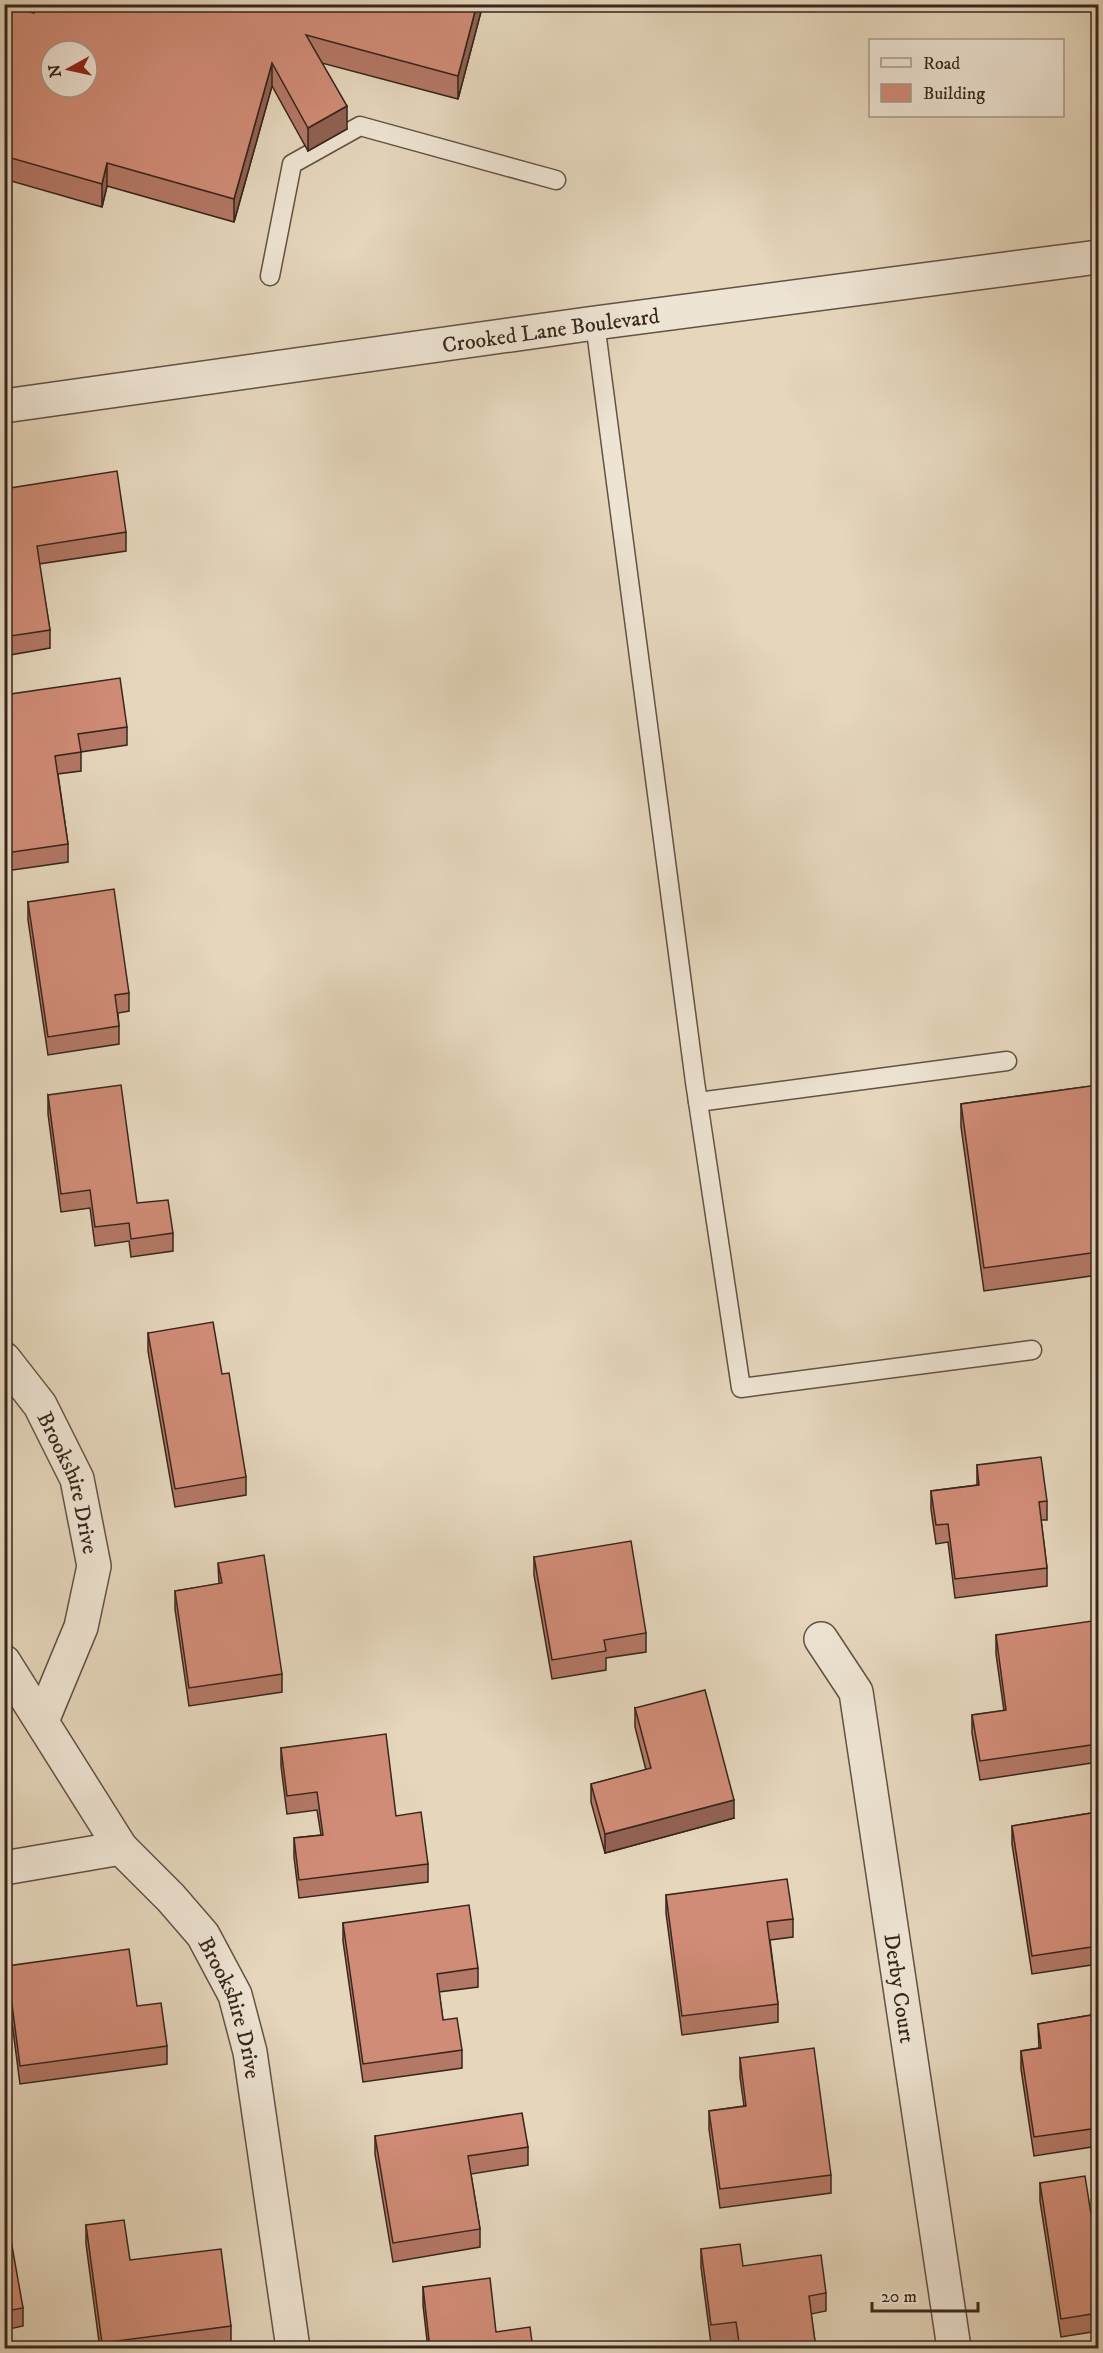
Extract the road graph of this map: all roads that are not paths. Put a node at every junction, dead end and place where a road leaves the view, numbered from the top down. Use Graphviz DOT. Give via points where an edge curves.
graph roads {
  1 [pos="556,180"];
  2 [pos="1098,257"];
  3 [pos="270,276"];
  4 [pos="595,323"];
  5 [pos="4,406"];
  6 [pos="1007,1061"];
  7 [pos="698,1102"];
  8 [pos="1032,1350"];
  9 [pos="4,1359"];
  10 [pos="821,1639"];
  11 [pos="4,1662"];
  12 [pos="42,1721"];
  13 [pos="121,1848"];
  14 [pos="4,1868"];
  15 [pos="293,2349"];
  16 [pos="954,2349"];
  1 -- 3 [label="lane" via="360,126 292,164"];
  2 -- 4 [label="street, Crooked Lane Boulevard"];
  4 -- 5 [label="street, Crooked Lane Boulevard"];
  4 -- 7 [label="lane"];
  6 -- 7 [label="lane"];
  7 -- 8 [label="lane" via="741,1388"];
  9 -- 12 [label="street, Brookshire Drive" via="40,1405 77,1479 94,1566 81,1627"];
  10 -- 16 [label="street, Derby Court" via="856,1692"];
  11 -- 12 [label="street, Brookshire Drive"];
  12 -- 13 [label="street, Brookshire Drive"];
  13 -- 14 [label="street"];
  13 -- 15 [label="street, Brookshire Drive" via="203,1935 235,1995 250,2052"];
}
